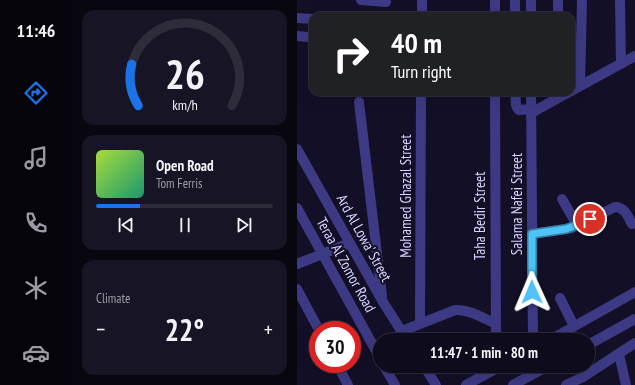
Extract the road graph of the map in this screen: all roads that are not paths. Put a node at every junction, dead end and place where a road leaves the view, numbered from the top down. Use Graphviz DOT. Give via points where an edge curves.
graph roads {
  1 [pos="361,0"];
  2 [pos="422,0"];
  3 [pos="495,0"];
  4 [pos="515,0"];
  5 [pos="531,0"];
  6 [pos="558,0"];
  7 [pos="582,0"];
  8 [pos="620,0"];
  9 [pos="386,2"];
  10 [pos="421,12"];
  11 [pos="495,12"];
  12 [pos="515,12"];
  13 [pos="531,12"];
  14 [pos="558,12"];
  15 [pos="297,18"];
  16 [pos="309,19"];
  17 [pos="297,36"];
  18 [pos="308,37"];
  19 [pos="635,56"];
  20 [pos="621,64"];
  21 [pos="580,86"];
  22 [pos="575,88"];
  23 [pos="421,96"];
  24 [pos="495,96"];
  25 [pos="516,96"];
  26 [pos="531,96"];
  27 [pos="555,96"];
  28 [pos="359,102"];
  29 [pos="531,111"];
  30 [pos="297,149"];
  31 [pos="562,199"];
  32 [pos="297,208"];
  33 [pos="577,225"];
  34 [pos="634,226"];
  35 [pos="532,234"];
  36 [pos="350,242"];
  37 [pos="323,254"];
  38 [pos="297,264"];
  39 [pos="297,289"];
  40 [pos="635,292"];
  41 [pos="560,298"];
  42 [pos="383,302"];
  43 [pos="635,319"];
  44 [pos="314,321"];
  45 [pos="420,323"];
  46 [pos="495,324"];
  47 [pos="575,326"];
  48 [pos="401,331"];
  49 [pos="496,333"];
  50 [pos="533,333"];
  51 [pos="562,333"];
  52 [pos="595,341"];
  53 [pos="635,343"];
  54 [pos="373,345"];
  55 [pos="619,354"];
  56 [pos="342,373"];
  57 [pos="388,373"];
  58 [pos="428,373"];
  59 [pos="487,373"];
  60 [pos="535,373"];
  61 [pos="584,381"];
  62 [pos="348,385"];
  63 [pos="395,385"];
  64 [pos="436,385"];
  65 [pos="466,385"];
  66 [pos="513,385"];
  67 [pos="566,385"];
  68 [pos="626,385"];
  1 -- 9 [label="street"];
  2 -- 10 [label="street"];
  3 -- 11 [label="street"];
  4 -- 12 [label="street"];
  5 -- 13 [label="street"];
  6 -- 14 [label="street"];
  7 -- 21 [label="street"];
  8 -- 20 [label="street"];
  15 -- 16 [label="street"];
  17 -- 18 [label="street"];
  19 -- 20 [label="street"];
  20 -- 21 [label="street"];
  21 -- 22 [label="street"];
  23 -- 45 [label="street, Mohamed Ghazal Street"];
  24 -- 46 [label="street, Taha Bedir Street"];
  25 -- 29 [label="street" via="517,109"];
  26 -- 29 [label="street, Salama Nafei Street"];
  27 -- 29 [label="street"];
  28 -- 42 [label="street"];
  29 -- 35 [label="street, Salama Nafei Street"];
  30 -- 36 [label="street, Ard Al Lowa' Street"];
  31 -- 33 [label="street"];
  32 -- 37 [label="street, Teraa Al Zomor Road"];
  33 -- 34 [label="street" via="618,207"];
  33 -- 35 [label="street"];
  35 -- 50 [label="street, Salama Nafei Street"];
  36 -- 37 [label="street"];
  36 -- 42 [label="street, Ard Al Lowa' Street"];
  37 -- 38 [label="street"];
  37 -- 54 [label="street, Teraa Al Zomor Road"];
  39 -- 44 [label="street"];
  40 -- 47 [label="street"];
  41 -- 47 [label="street"];
  42 -- 48 [label="street, Ard Al Lowa' Street"];
  43 -- 52 [label="street"];
  45 -- 46 [label="street" via="461,309"];
  45 -- 48 [label="street"];
  46 -- 49 [label="street, Taha Bedir Street"];
  47 -- 51 [label="street"];
  53 -- 55 [label="street"];
  55 -- 61 [label="street"];
  55 -- 68 [label="street"];
  56 -- 62 [label="street"];
  57 -- 63 [label="street"];
  58 -- 64 [label="street"];
  59 -- 65 [label="street"];
  60 -- 66 [label="street"];
  61 -- 67 [label="street"];
}
